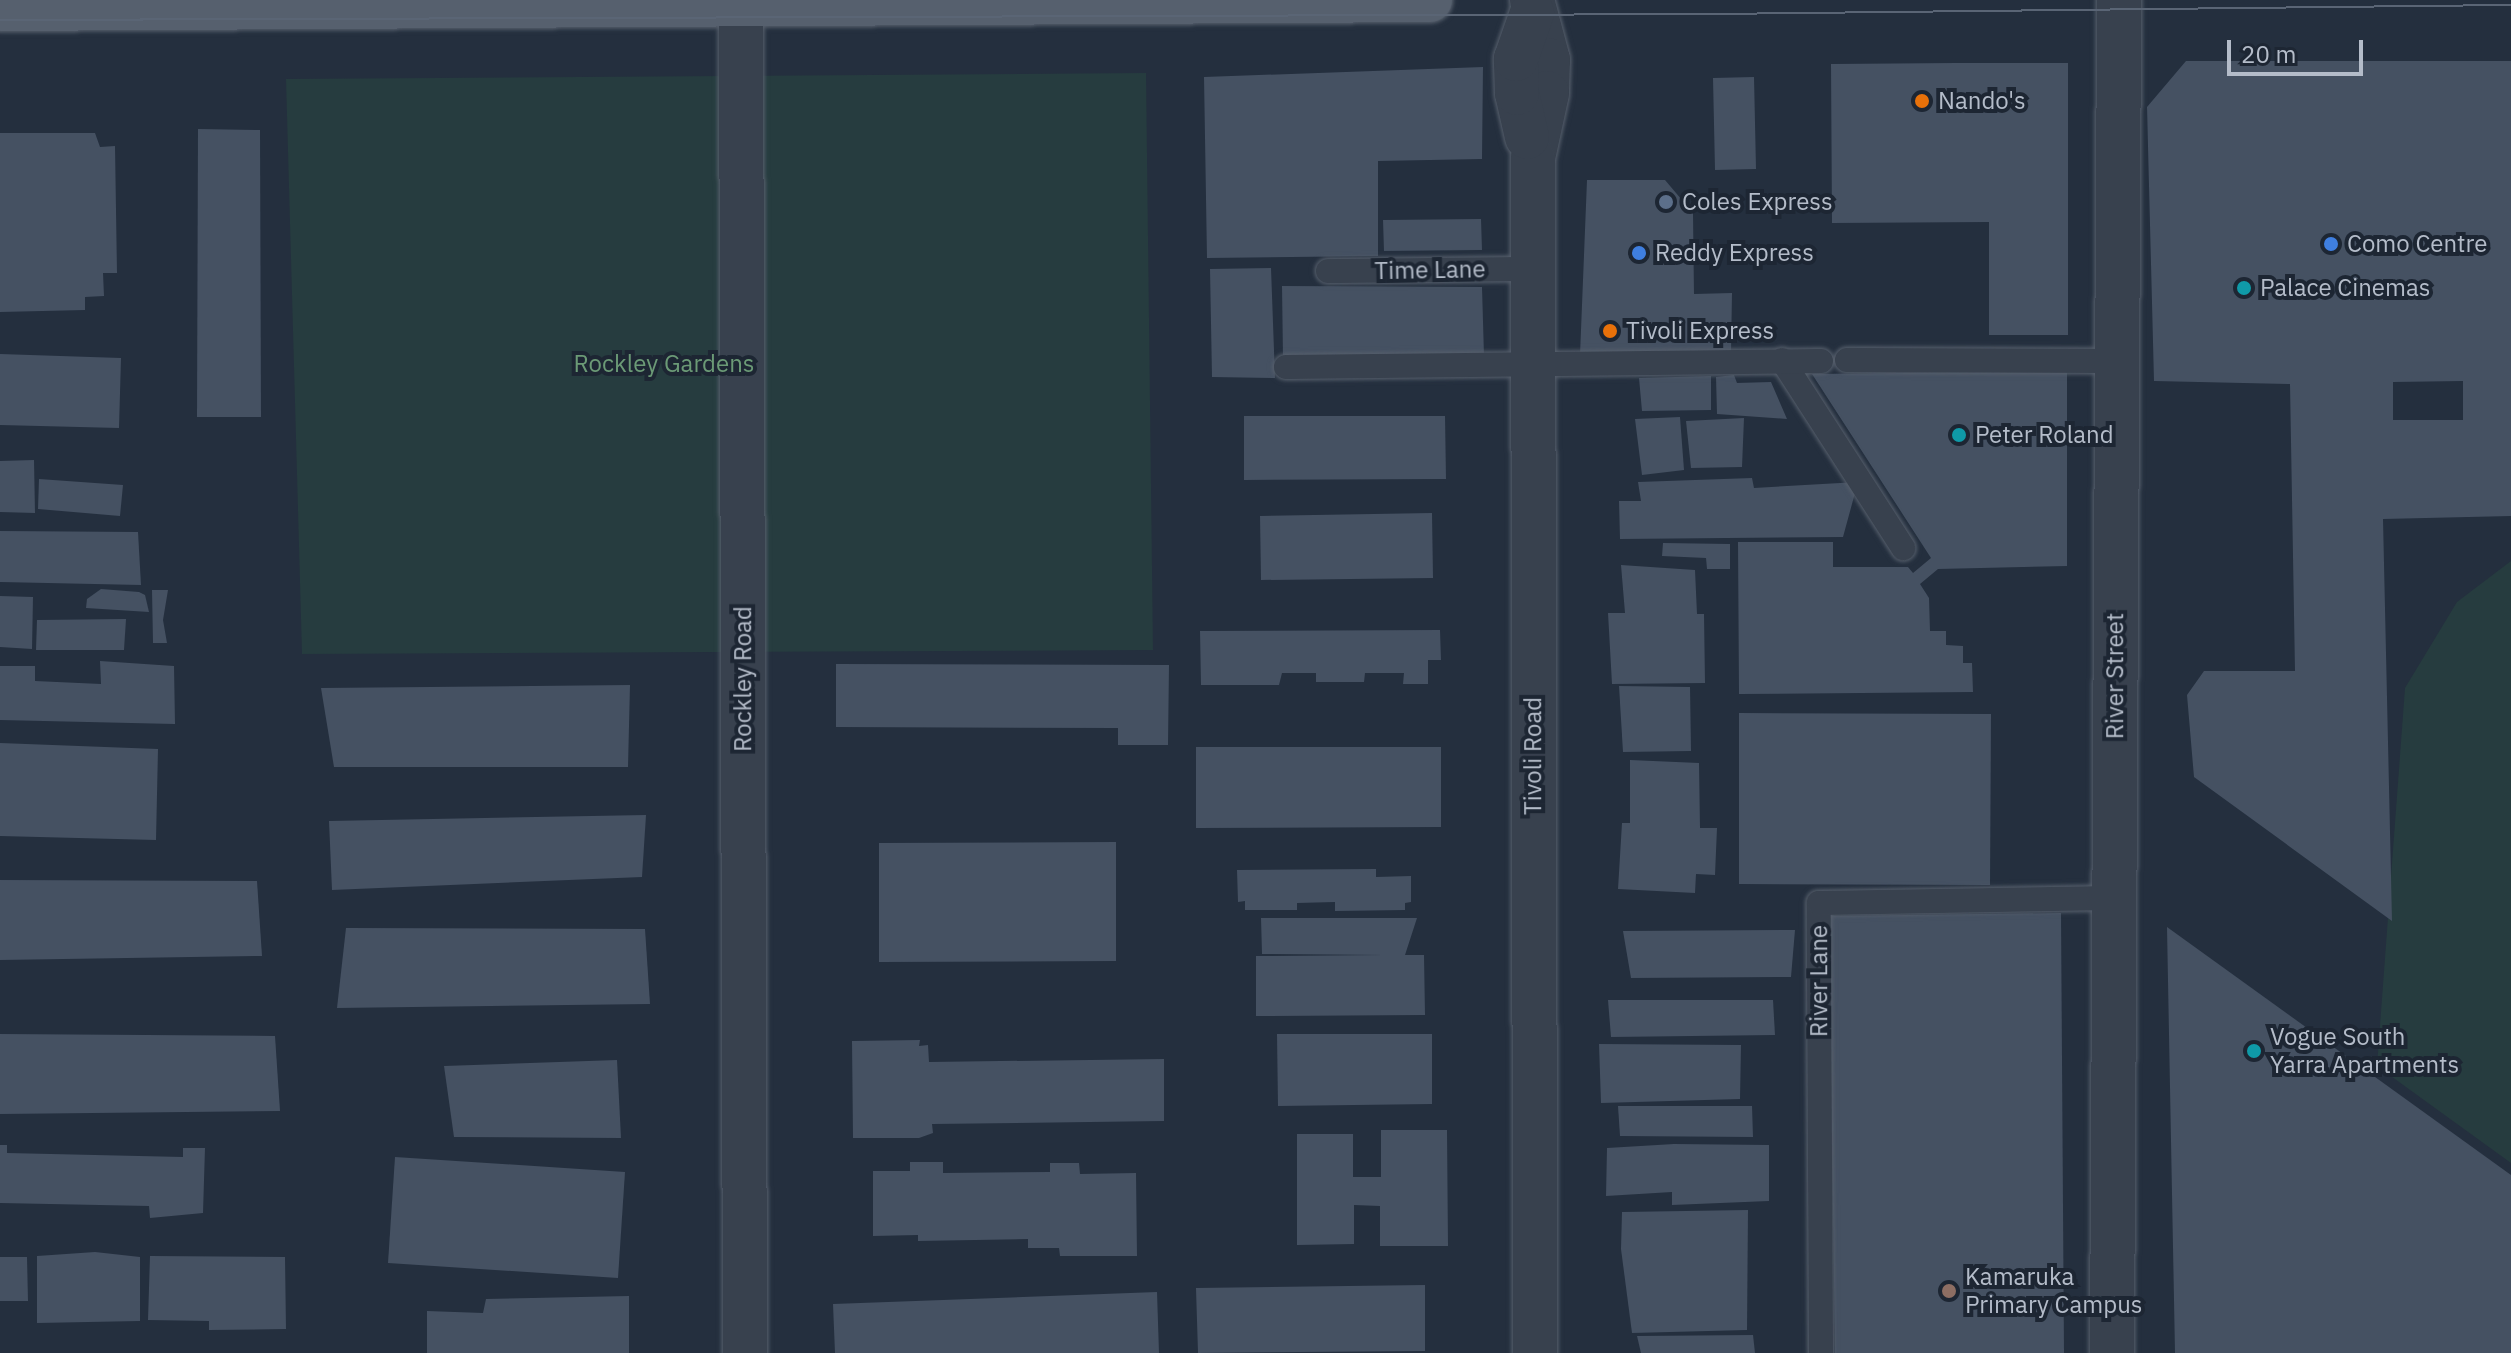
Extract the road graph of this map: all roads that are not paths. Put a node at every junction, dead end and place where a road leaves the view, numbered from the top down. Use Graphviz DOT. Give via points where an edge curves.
graph roads {
  1 [pos="1430,0"];
  2 [pos="2119,0"];
  3 [pos="954,2"];
  4 [pos="741,5"];
  5 [pos="1532,7"];
  6 [pos="0,9"];
  7 [pos="1532,269"];
  8 [pos="1328,271"];
  9 [pos="1782,360"];
  10 [pos="1847,360"];
  11 [pos="1821,361"];
  12 [pos="2117,361"];
  13 [pos="1286,367"];
  14 [pos="1532,367"];
  15 [pos="1903,548"];
  16 [pos="2113,898"];
  17 [pos="745,1353"];
  18 [pos="1535,1353"];
  19 [pos="1821,1353"];
  20 [pos="2112,1353"];
  1 -- 3 [label="main road"];
  2 -- 12 [label="street, River Street"];
  3 -- 4 [label="main road"];
  4 -- 6 [label="main road"];
  4 -- 17 [label="street, Rockley Road"];
  5 -- 7 [label="street, Tivoli Road" via="1516,59 1517,93 1533,158"];
  7 -- 8 [label="lane, Time Lane"];
  7 -- 14 [label="street, Tivoli Road"];
  9 -- 11 [label="lane"];
  9 -- 14 [label="lane"];
  9 -- 15 [label="lane"];
  10 -- 12 [label="lane"];
  12 -- 16 [label="street, River Street"];
  13 -- 14 [label="lane"];
  14 -- 18 [label="street, Tivoli Road"];
  16 -- 19 [label="lane, River Lane" via="1819,903"];
  16 -- 20 [label="street, River Street"];
}
